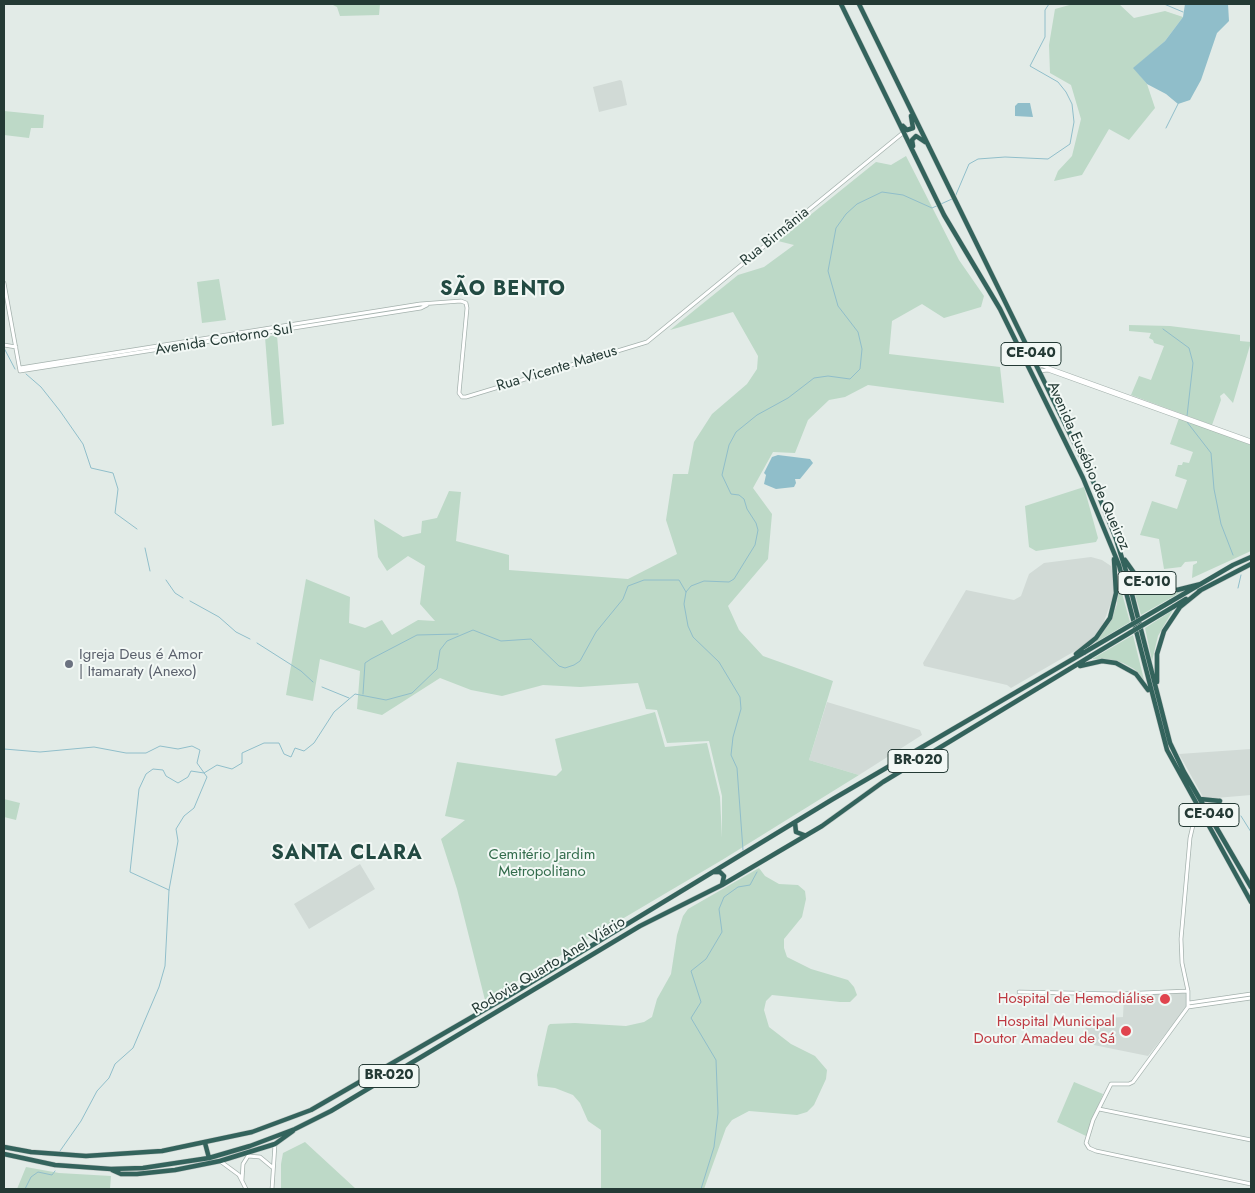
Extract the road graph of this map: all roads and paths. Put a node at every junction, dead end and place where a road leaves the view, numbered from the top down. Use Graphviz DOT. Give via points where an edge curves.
graph roads {
  1 [pos="841,4"];
  2 [pos="859,4"];
  3 [pos="912,111"];
  4 [pos="898,119"];
  5 [pos="904,132"];
  6 [pos="929,147"];
  7 [pos="915,154"];
  8 [pos="4,284"];
  9 [pos="647,342"];
  10 [pos="4,345"];
  11 [pos="16,347"];
  12 [pos="1034,363"];
  13 [pos="1039,372"];
  14 [pos="1064,375"];
  15 [pos="466,397"];
  16 [pos="1251,442"];
  17 [pos="1116,539"];
  18 [pos="1114,553"];
  19 [pos="1251,557"];
  20 [pos="1251,564"];
  21 [pos="1201,584"];
  22 [pos="1201,590"];
  23 [pos="1172,604"];
  24 [pos="1070,669"];
  25 [pos="1052,670"];
  26 [pos="1159,701"];
  27 [pos="1153,702"];
  28 [pos="933,740"];
  29 [pos="940,748"];
  30 [pos="1200,799"];
  31 [pos="1198,808"];
  32 [pos="1209,815"];
  33 [pos="796,821"];
  34 [pos="807,835"];
  35 [pos="714,872"];
  36 [pos="722,885"];
  37 [pos="1251,887"];
  38 [pos="1251,902"];
  39 [pos="1020,990"];
  40 [pos="1188,990"];
  41 [pos="1251,994"];
  42 [pos="1251,998"];
  43 [pos="1188,1006"];
  44 [pos="438,1037"];
  45 [pos="444,1044"];
  46 [pos="392,1065"];
  47 [pos="396,1072"];
  48 [pos="1099,1109"];
  49 [pos="296,1129"];
  50 [pos="1251,1140"];
  51 [pos="205,1143"];
  52 [pos="275,1144"];
  53 [pos="4,1147"];
  54 [pos="4,1154"];
  55 [pos="209,1158"];
  56 [pos="220,1161"];
  57 [pos="272,1167"];
  58 [pos="111,1169"];
  59 [pos="242,1180"];
  60 [pos="1251,1184"];
  61 [pos="246,1189"];
  62 [pos="272,1189"];
  1 -- 4 [label="highway, CE-040"];
  2 -- 3 [label="highway, CE-040"];
  3 -- 4 [label="highway" via="914,125 911,130"];
  3 -- 6 [label="highway, CE-040"];
  4 -- 5 [label="highway, CE-040"];
  5 -- 7 [label="highway, CE-040"];
  5 -- 9 [label="street, Rua Birmânia"];
  6 -- 7 [label="highway" via="921,138 915,137 912,142"];
  6 -- 12 [label="highway, Avenida Eusébio de Queiroz / CE-040"];
  7 -- 18 [label="highway, Avenida Eusébio de Queiroz / CE-040" via="944,215 1034,376 1083,478"];
  8 -- 11 [label="street"];
  9 -- 15 [label="street, Rua Vicente Mateus"];
  10 -- 11 [label="street"];
  11 -- 15 [label="street, Avenida Contorno Sul" via="20,370 397,308 461,301 467,305 459,390 461,396"];
  12 -- 13 [label="highway, Avenida Eusébio de Queiroz / CE-040"];
  12 -- 14 [label="street"];
  13 -- 14 [label="street" via="1046,369"];
  13 -- 17 [label="highway, Avenida Eusébio de Queiroz / CE-040" via="1093,481"];
  14 -- 16 [label="street"];
  17 -- 21 [label="highway, CE-010" via="1129,567 1144,582 1177,590"];
  17 -- 26 [label="highway, Avenida Eusébio de Queiroz / CE-040"];
  18 -- 25 [label="highway" via="1116,593 1106,624 1088,647"];
  18 -- 27 [label="highway, Avenida Eusébio de Queiroz / CE-040"];
  19 -- 21 [label="highway, CE-010"];
  20 -- 22 [label="highway"];
  21 -- 23 [label="highway, BR-020"];
  22 -- 23 [label="highway, BR-020"];
  22 -- 26 [label="highway" via="1174,613 1160,640 1156,661"];
  23 -- 24 [label="highway, BR-020, bridge"];
  23 -- 25 [label="highway, BR-020, bridge"];
  24 -- 27 [label="highway, BR-020" via="1094,662 1109,661 1122,665 1140,677"];
  24 -- 29 [label="highway, Rodovia Quarto Anel Viário / BR-020"];
  25 -- 28 [label="highway, Rodovia Quarto Anel Viário / BR-020"];
  26 -- 30 [label="highway, Avenida Eusébio de Queiroz / CE-040" via="1170,743"];
  27 -- 31 [label="highway, Avenida Eusébio de Queiroz / CE-040" via="1167,750"];
  28 -- 29 [label="highway"];
  28 -- 33 [label="highway, Rodovia Quarto Anel Viário / BR-020"];
  29 -- 34 [label="highway, Rodovia Quarto Anel Viário / BR-020" via="883,782"];
  30 -- 32 [label="highway, Avenida Eusébio de Queiroz / CE-040"];
  30 -- 32 [label="highway" via="1220,801"];
  31 -- 38 [label="highway, Avenida Eusébio de Queiroz / CE-040"];
  31 -- 40 [label="street" via="1190,838 1181,938"];
  32 -- 37 [label="highway, Avenida Eusébio de Queiroz / CE-040"];
  33 -- 34 [label="highway" via="796,832"];
  33 -- 35 [label="highway, Rodovia Quarto Anel Viário / BR-020"];
  34 -- 36 [label="highway, Rodovia Quarto Anel Viário / BR-020"];
  35 -- 36 [label="highway" via="724,876"];
  35 -- 44 [label="highway, Rodovia Quarto Anel Viário / BR-020"];
  36 -- 45 [label="highway, Rodovia Quarto Anel Viário / BR-020" via="640,926"];
  39 -- 40 [label="street" via="1119,994"];
  40 -- 43 [label="street"];
  41 -- 43 [label="street"];
  42 -- 43 [label="street"];
  43 -- 48 [label="street" via="1133,1082 1111,1084"];
  44 -- 45 [label="highway"];
  44 -- 46 [label="highway, Rodovia Quarto Anel Viário / BR-020"];
  45 -- 47 [label="highway, Rodovia Quarto Anel Viário / BR-020"];
  46 -- 47 [label="highway"];
  46 -- 51 [label="highway, Rodovia Quarto Anel Viário / BR-020" via="309,1111 252,1132"];
  47 -- 49 [label="highway, Rodovia Quarto Anel Viário / BR-020"];
  48 -- 50 [label="street"];
  48 -- 60 [label="street" via="1087,1138 1087,1147"];
  49 -- 52 [label="highway"];
  49 -- 55 [label="highway, Rodovia Quarto Anel Viário / BR-020"];
  51 -- 53 [label="highway, Rodovia Quarto Anel Viário / BR-020" via="162,1151 86,1156"];
  51 -- 55 [label="highway"];
  52 -- 56 [label="highway"];
  52 -- 57 [label="street"];
  54 -- 58 [label="highway, Rodovia Quarto Anel Viário / BR-020" via="55,1165"];
  55 -- 58 [label="highway, Rodovia Quarto Anel Viário / BR-020" via="143,1168"];
  56 -- 58 [label="highway" via="137,1174 122,1174"];
  56 -- 59 [label="street"];
  57 -- 59 [label="street" via="260,1157 248,1156 242,1164"];
  57 -- 62 [label="street"];
  59 -- 61 [label="street"];
}
